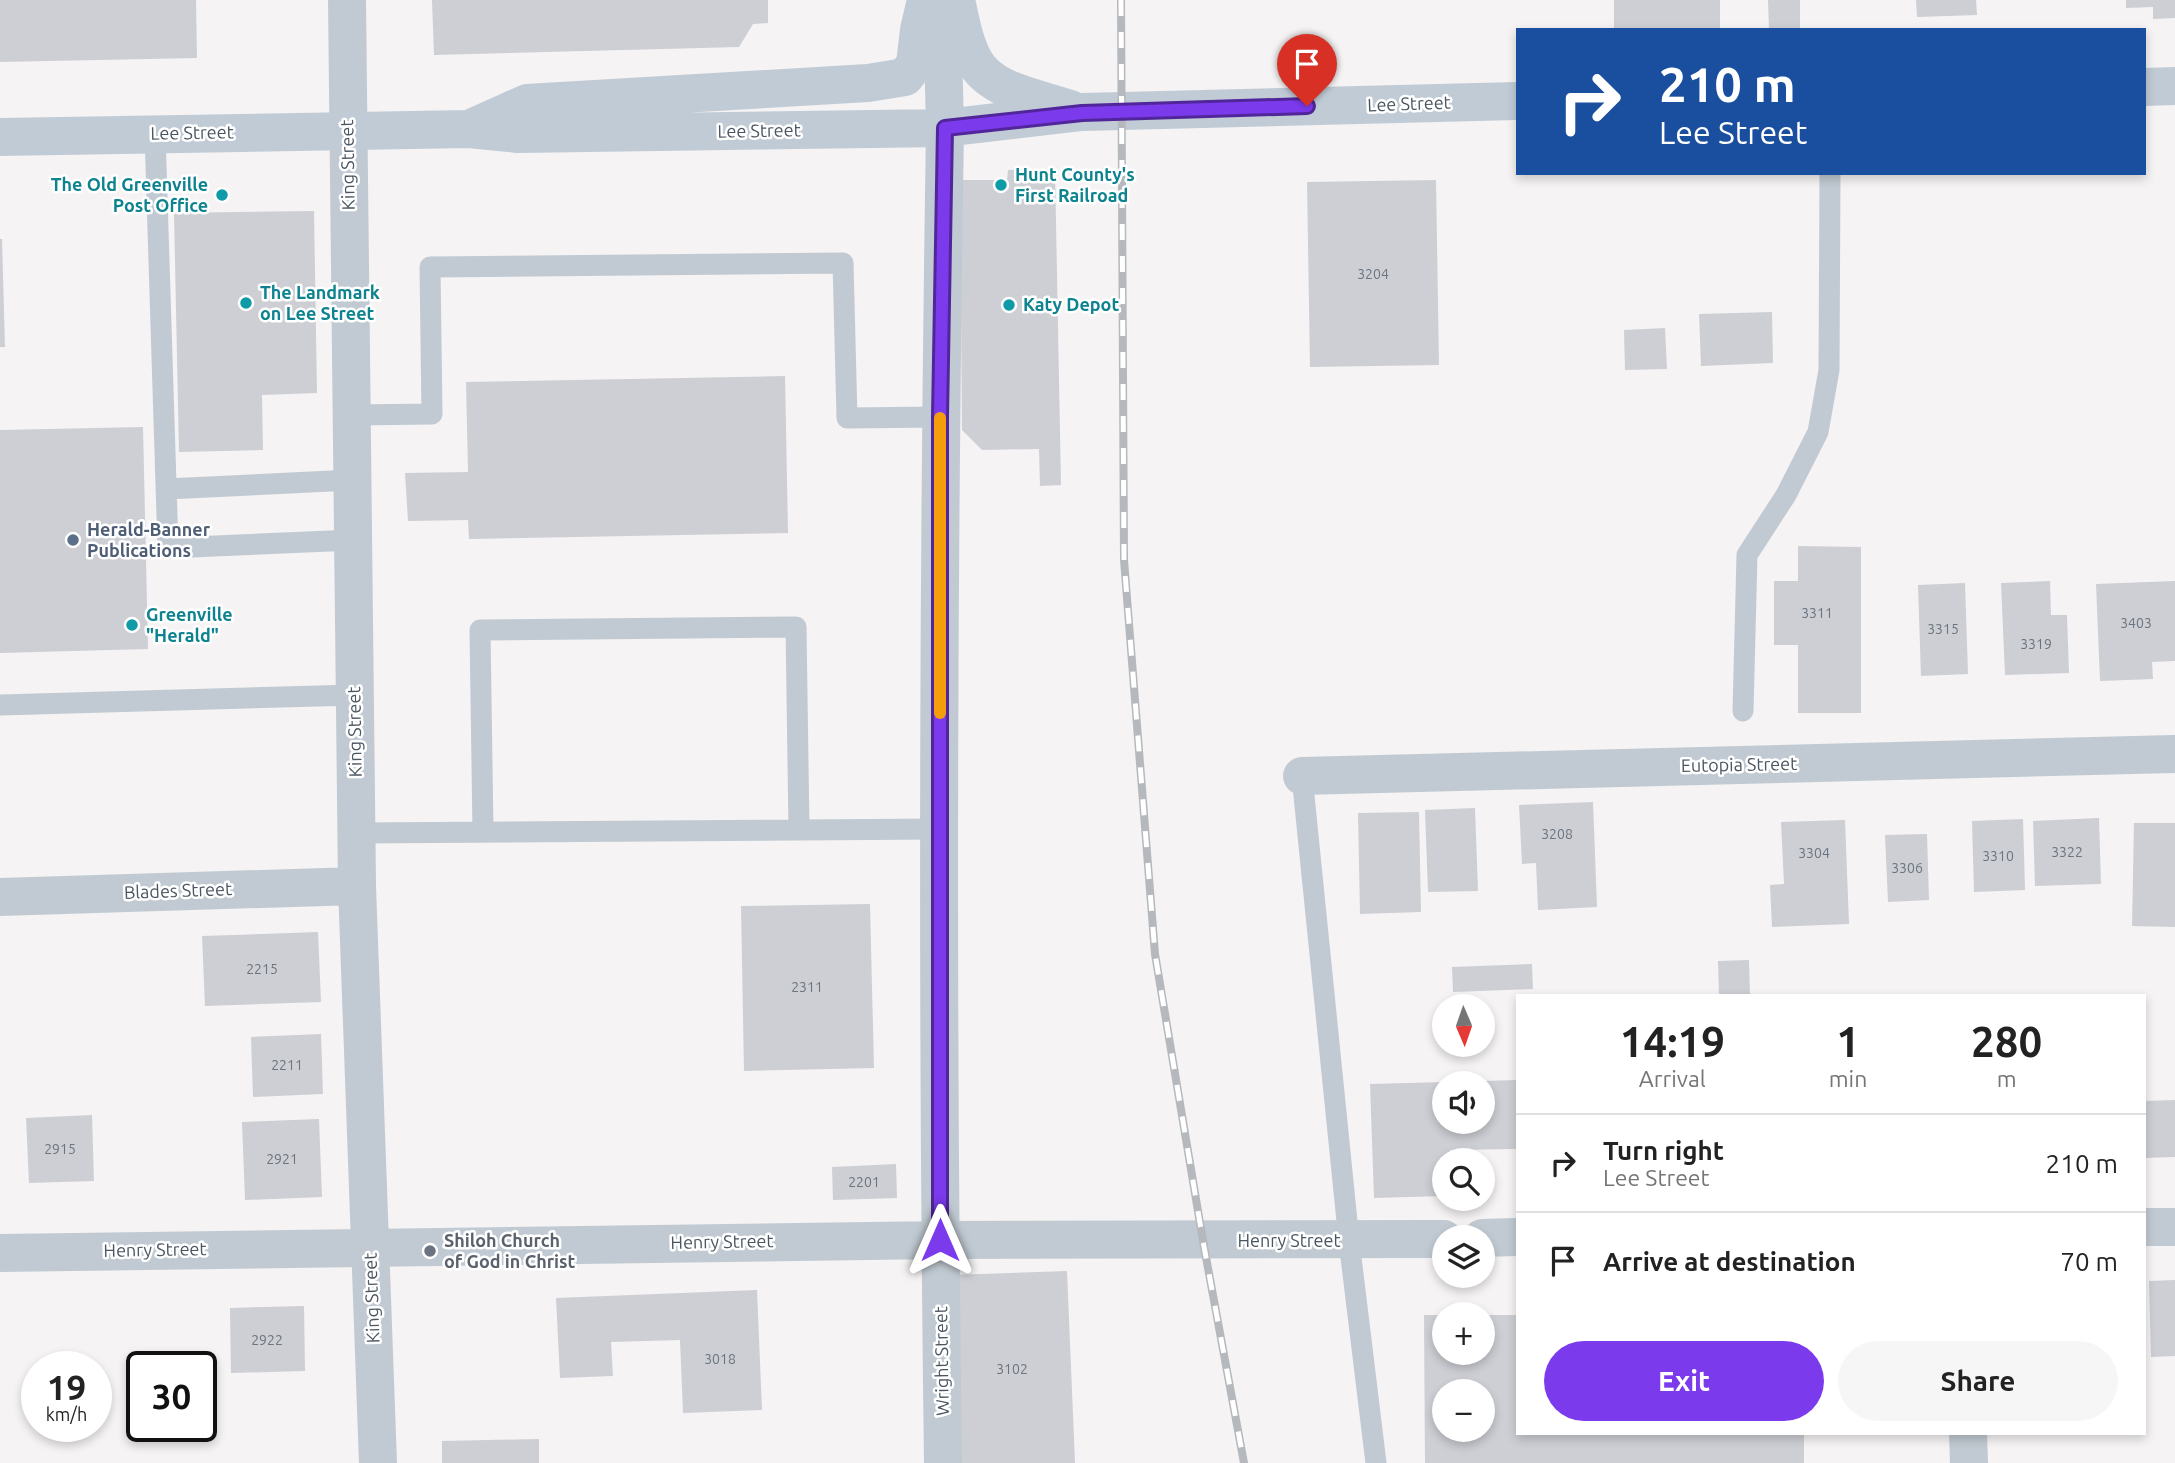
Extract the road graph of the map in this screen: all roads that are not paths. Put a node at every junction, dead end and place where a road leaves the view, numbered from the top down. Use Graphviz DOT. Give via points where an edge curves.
graph roads {
  1 [pos="347,0"];
  2 [pos="926,0"];
  3 [pos="942,0"];
  4 [pos="956,0"];
  5 [pos="2175,86"];
  6 [pos="2146,87"];
  7 [pos="1516,100"];
  8 [pos="1082,113"];
  9 [pos="945,128"];
  10 [pos="469,129"];
  11 [pos="347,130"];
  12 [pos="155,134"];
  13 [pos="0,137"];
  14 [pos="1830,175"];
  15 [pos="351,415"];
  16 [pos="940,417"];
  17 [pos="352,480"];
  18 [pos="166,489"];
  19 [pos="353,540"];
  20 [pos="355,695"];
  21 [pos="0,705"];
  22 [pos="1743,711"];
  23 [pos="2175,754"];
  24 [pos="1302,776"];
  25 [pos="940,829"];
  26 [pos="799,830"];
  27 [pos="483,832"];
  28 [pos="356,833"];
  29 [pos="357,886"];
  30 [pos="0,897"];
  31 [pos="2146,1227"];
  32 [pos="2175,1227"];
  33 [pos="1516,1237"];
  34 [pos="1495,1238"];
  35 [pos="1432,1239"];
  36 [pos="940,1240"];
  37 [pos="1349,1241"];
  38 [pos="370,1246"];
  39 [pos="0,1253"];
  40 [pos="1968,1435"];
  41 [pos="378,1463"];
  42 [pos="943,1463"];
  43 [pos="1376,1463"];
  44 [pos="1969,1463"];
  1 -- 11 [label="street, King Street"];
  2 -- 10 [label="main road" via="915,64 905,77 527,103"];
  3 -- 9 [label="main road, Wright Street"];
  4 -- 8 [label="main road" via="976,65 999,85"];
  5 -- 6 [label="main road"];
  7 -- 8 [label="main road, Lee Street"];
  8 -- 9 [label="main road, Lee Street"];
  9 -- 10 [label="main road, Lee Street" via="518,134"];
  9 -- 16 [label="street, Wright Street"];
  10 -- 11 [label="main road, Lee Street"];
  11 -- 12 [label="main road, Lee Street"];
  11 -- 15 [label="street, King Street"];
  12 -- 13 [label="main road, Lee Street"];
  12 -- 18 [label="lane"];
  14 -- 22 [label="lane" via="1829,370 1818,432 1786,495 1747,555"];
  15 -- 16 [label="lane" via="432,414 430,267 843,263 847,418"];
  15 -- 17 [label="street, King Street"];
  16 -- 25 [label="street, Wright Street"];
  17 -- 18 [label="lane"];
  17 -- 19 [label="street, King Street"];
  18 -- 19 [label="lane" via="168,548"];
  19 -- 20 [label="street, King Street"];
  20 -- 21 [label="lane"];
  20 -- 28 [label="street, King Street"];
  23 -- 24 [label="street, Eutopia Street"];
  24 -- 37 [label="lane"];
  25 -- 26 [label="lane"];
  25 -- 36 [label="street, Wright Street"];
  26 -- 27 [label="lane"];
  26 -- 27 [label="lane" via="796,627 480,630"];
  27 -- 28 [label="lane"];
  28 -- 29 [label="street, King Street"];
  29 -- 30 [label="street, Blades Street"];
  29 -- 38 [label="street, King Street"];
  31 -- 32 [label="street"];
  33 -- 34 [label="street"];
  35 -- 37 [label="street, Henry Street"];
  36 -- 37 [label="street, Henry Street"];
  36 -- 38 [label="street, Henry Street"];
  36 -- 42 [label="street, Wright Street"];
  37 -- 43 [label="lane"];
  38 -- 39 [label="street, Henry Street"];
  38 -- 41 [label="street, King Street"];
  40 -- 44 [label="street"];
}
